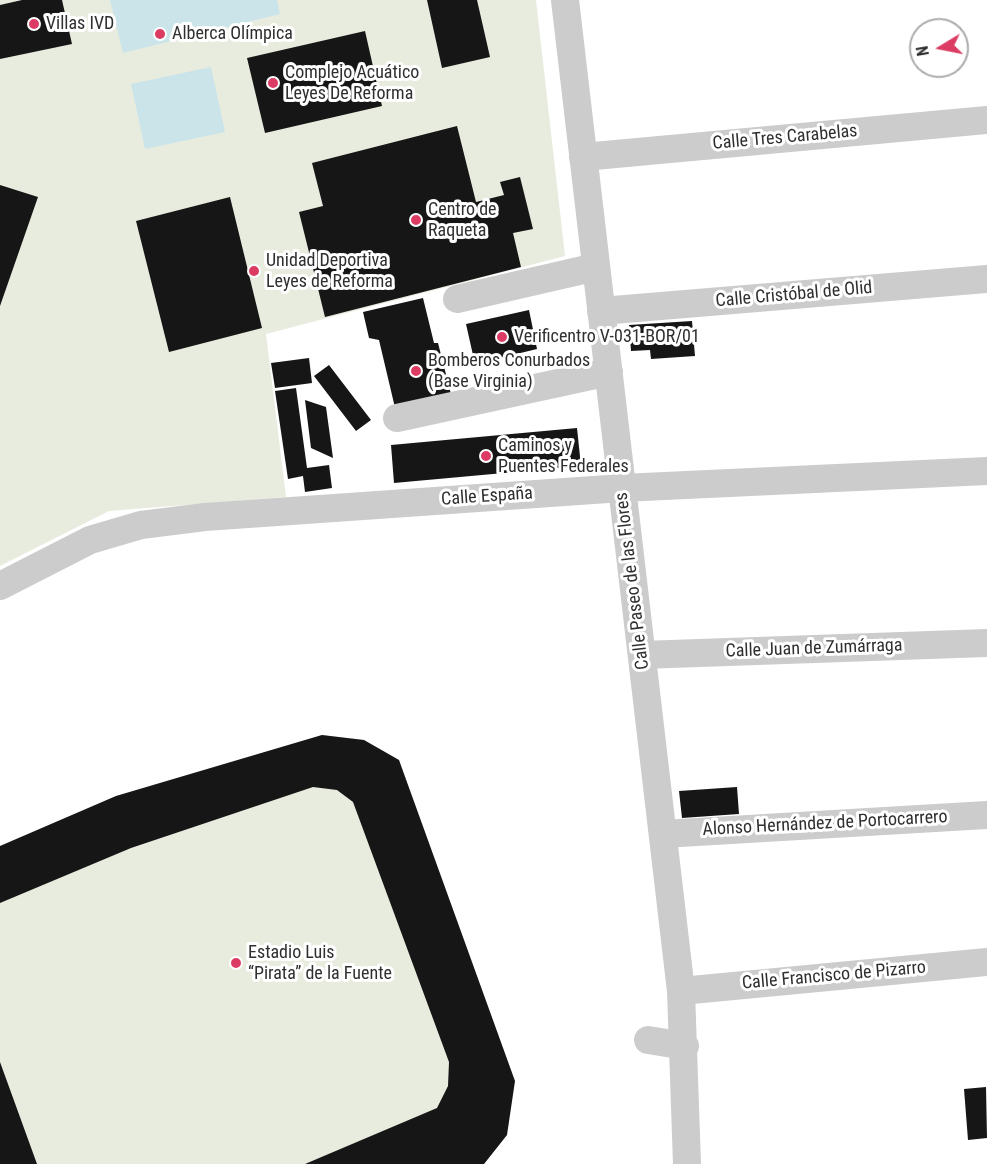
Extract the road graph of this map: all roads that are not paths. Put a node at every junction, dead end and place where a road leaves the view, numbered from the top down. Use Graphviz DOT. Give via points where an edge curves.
graph roads {
  1 [pos="565,0"];
  2 [pos="987,120"];
  3 [pos="583,157"];
  4 [pos="596,267"];
  5 [pos="987,279"];
  6 [pos="457,299"];
  7 [pos="601,311"];
  8 [pos="609,372"];
  9 [pos="397,418"];
  10 [pos="987,471"];
  11 [pos="622,488"];
  12 [pos="0,585"];
  13 [pos="987,643"];
  14 [pos="642,655"];
  15 [pos="987,815"];
  16 [pos="663,834"];
  17 [pos="987,962"];
  18 [pos="681,991"];
  19 [pos="648,1040"];
  20 [pos="685,1046"];
  21 [pos="687,1164"];
  1 -- 3 [label="street, Calle Paseo de las Flores"];
  2 -- 3 [label="street, Calle Tres Carabelas"];
  3 -- 4 [label="street, Calle Paseo de las Flores"];
  4 -- 6 [label="street"];
  4 -- 7 [label="street, Calle Paseo de las Flores"];
  5 -- 7 [label="street, Calle Cristóbal de Olid"];
  7 -- 8 [label="street, Calle Paseo de las Flores"];
  8 -- 9 [label="street"];
  8 -- 11 [label="street, Calle Paseo de las Flores"];
  10 -- 11 [label="street, Calle España"];
  11 -- 12 [label="street, Calle España" via="205,517 141,525 90,540"];
  11 -- 14 [label="street, Calle Paseo de las Flores"];
  13 -- 14 [label="street, Calle Juan de Zumárraga"];
  14 -- 16 [label="street, Calle Paseo de las Flores"];
  15 -- 16 [label="street, Alonso Hernández de Portocarrero"];
  16 -- 18 [label="street, Calle Paseo de las Flores"];
  17 -- 18 [label="street, Calle Francisco de Pizarro"];
  18 -- 20 [label="street, Calle Paseo de las Flores"];
  19 -- 20 [label="street"];
  20 -- 21 [label="street, Calle Paseo de las Flores"];
}
